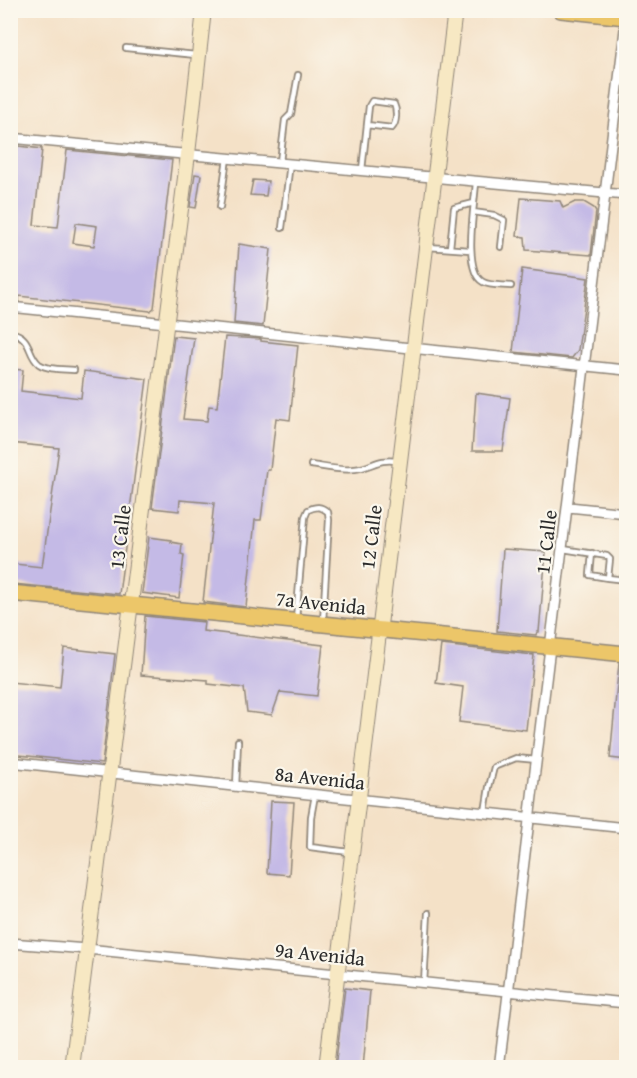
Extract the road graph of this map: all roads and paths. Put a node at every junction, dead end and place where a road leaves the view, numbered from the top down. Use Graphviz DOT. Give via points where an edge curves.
graph roads {
  1 [pos="204,10"];
  2 [pos="455,10"];
  3 [pos="569,11"];
  4 [pos="627,19"];
  5 [pos="126,48"];
  6 [pos="199,56"];
  7 [pos="298,75"];
  8 [pos="367,125"];
  9 [pos="10,138"];
  10 [pos="188,154"];
  11 [pos="227,158"];
  12 [pos="280,162"];
  13 [pos="290,163"];
  14 [pos="362,170"];
  15 [pos="435,177"];
  16 [pos="476,181"];
  17 [pos="607,193"];
  18 [pos="627,195"];
  19 [pos="474,203"];
  20 [pos="220,207"];
  21 [pos="473,212"];
  22 [pos="282,228"];
  23 [pos="426,247"];
  24 [pos="501,248"];
  25 [pos="450,249"];
  26 [pos="470,250"];
  27 [pos="511,286"];
  28 [pos="10,307"];
  29 [pos="166,323"];
  30 [pos="10,332"];
  31 [pos="414,348"];
  32 [pos="585,366"];
  33 [pos="74,370"];
  34 [pos="627,370"];
  35 [pos="400,461"];
  36 [pos="311,465"];
  37 [pos="569,507"];
  38 [pos="627,513"];
  39 [pos="563,549"];
  40 [pos="592,553"];
  41 [pos="608,578"];
  42 [pos="627,580"];
  43 [pos="10,593"];
  44 [pos="131,605"];
  45 [pos="296,621"];
  46 [pos="322,625"];
  47 [pos="379,630"];
  48 [pos="551,647"];
  49 [pos="627,654"];
  50 [pos="238,741"];
  51 [pos="537,760"];
  52 [pos="10,762"];
  53 [pos="110,773"];
  54 [pos="236,787"];
  55 [pos="315,795"];
  56 [pos="359,800"];
  57 [pos="485,812"];
  58 [pos="530,817"];
  59 [pos="627,828"];
  60 [pos="352,852"];
  61 [pos="428,913"];
  62 [pos="10,943"];
  63 [pos="87,949"];
  64 [pos="337,974"];
  65 [pos="424,983"];
  66 [pos="508,992"];
  67 [pos="627,1003"];
  68 [pos="72,1068"];
  69 [pos="326,1068"];
  70 [pos="499,1068"];
  1 -- 6 [label="street, 13 Calle"];
  2 -- 15 [label="street, 12 Calle"];
  3 -- 4 [label="main road"];
  4 -- 17 [label="street, 11 Calle"];
  5 -- 6 [label="lane"];
  6 -- 10 [label="street, 13 Calle"];
  7 -- 12 [label="lane" via="291,114 285,120"];
  8 -- 8 [label="lane" via="392,128 397,108 394,104 372,101"];
  8 -- 14 [label="lane"];
  9 -- 10 [label="street"];
  10 -- 11 [label="street"];
  10 -- 29 [label="street, 13 Calle"];
  11 -- 12 [label="street"];
  11 -- 20 [label="lane"];
  12 -- 13 [label="street"];
  13 -- 14 [label="street"];
  13 -- 22 [label="lane"];
  14 -- 15 [label="street"];
  15 -- 16 [label="street"];
  15 -- 23 [label="street, 12 Calle"];
  16 -- 17 [label="street"];
  16 -- 19 [label="lane"];
  17 -- 18 [label="street"];
  17 -- 32 [label="street, 11 Calle"];
  19 -- 21 [label="lane"];
  19 -- 25 [label="lane" via="454,208"];
  21 -- 24 [label="lane" via="504,220"];
  21 -- 26 [label="lane"];
  23 -- 25 [label="lane"];
  23 -- 31 [label="street, 12 Calle"];
  25 -- 26 [label="lane"];
  26 -- 27 [label="lane" via="476,274 483,282"];
  28 -- 29 [label="street"];
  29 -- 31 [label="street"];
  29 -- 44 [label="street, 13 Calle" via="149,492"];
  30 -- 33 [label="lane" via="23,337 40,364"];
  31 -- 32 [label="street"];
  31 -- 35 [label="street, 12 Calle"];
  32 -- 34 [label="street"];
  32 -- 37 [label="street, 11 Calle"];
  35 -- 36 [label="lane" via="380,460 351,470"];
  35 -- 47 [label="street, 12 Calle"];
  37 -- 38 [label="street"];
  37 -- 39 [label="street, 11 Calle"];
  39 -- 40 [label="lane"];
  39 -- 48 [label="street, 11 Calle"];
  40 -- 41 [label="lane" via="610,559"];
  40 -- 41 [label="lane" via="590,575"];
  41 -- 42 [label="lane"];
  43 -- 44 [label="main road, 7a Avenida"];
  44 -- 45 [label="main road, 7a Avenida"];
  44 -- 53 [label="street, 13 Calle"];
  45 -- 46 [label="main road, 7a Avenida"];
  45 -- 46 [label="lane" via="304,517 315,506 322,507 329,520"];
  46 -- 47 [label="main road, 7a Avenida"];
  47 -- 48 [label="main road, 7a Avenida"];
  47 -- 56 [label="street, 12 Calle"];
  48 -- 49 [label="main road, 7a Avenida"];
  48 -- 51 [label="street, 11 Calle"];
  50 -- 54 [label="lane"];
  51 -- 57 [label="lane" via="516,758 494,767"];
  51 -- 58 [label="street, 11 Calle"];
  52 -- 53 [label="street, 8a Avenida"];
  53 -- 54 [label="street, 8a Avenida"];
  53 -- 63 [label="street, 13 Calle"];
  54 -- 55 [label="street, 8a Avenida"];
  55 -- 56 [label="street, 8a Avenida"];
  55 -- 60 [label="lane" via="310,847"];
  56 -- 57 [label="street, 8a Avenida"];
  56 -- 60 [label="street, 12 Calle"];
  57 -- 58 [label="street, 8a Avenida"];
  58 -- 59 [label="street, 8a Avenida"];
  58 -- 66 [label="street, 11 Calle"];
  60 -- 64 [label="street, 12 Calle"];
  61 -- 65 [label="lane"];
  62 -- 63 [label="street, 9a Avenida"];
  63 -- 64 [label="street, 9a Avenida"];
  63 -- 68 [label="street, 13 Calle"];
  64 -- 65 [label="street, 9a Avenida"];
  64 -- 69 [label="street, 12 Calle"];
  65 -- 66 [label="street, 9a Avenida"];
  66 -- 67 [label="street, 9a Avenida"];
  66 -- 70 [label="street, 11 Calle"];
}
